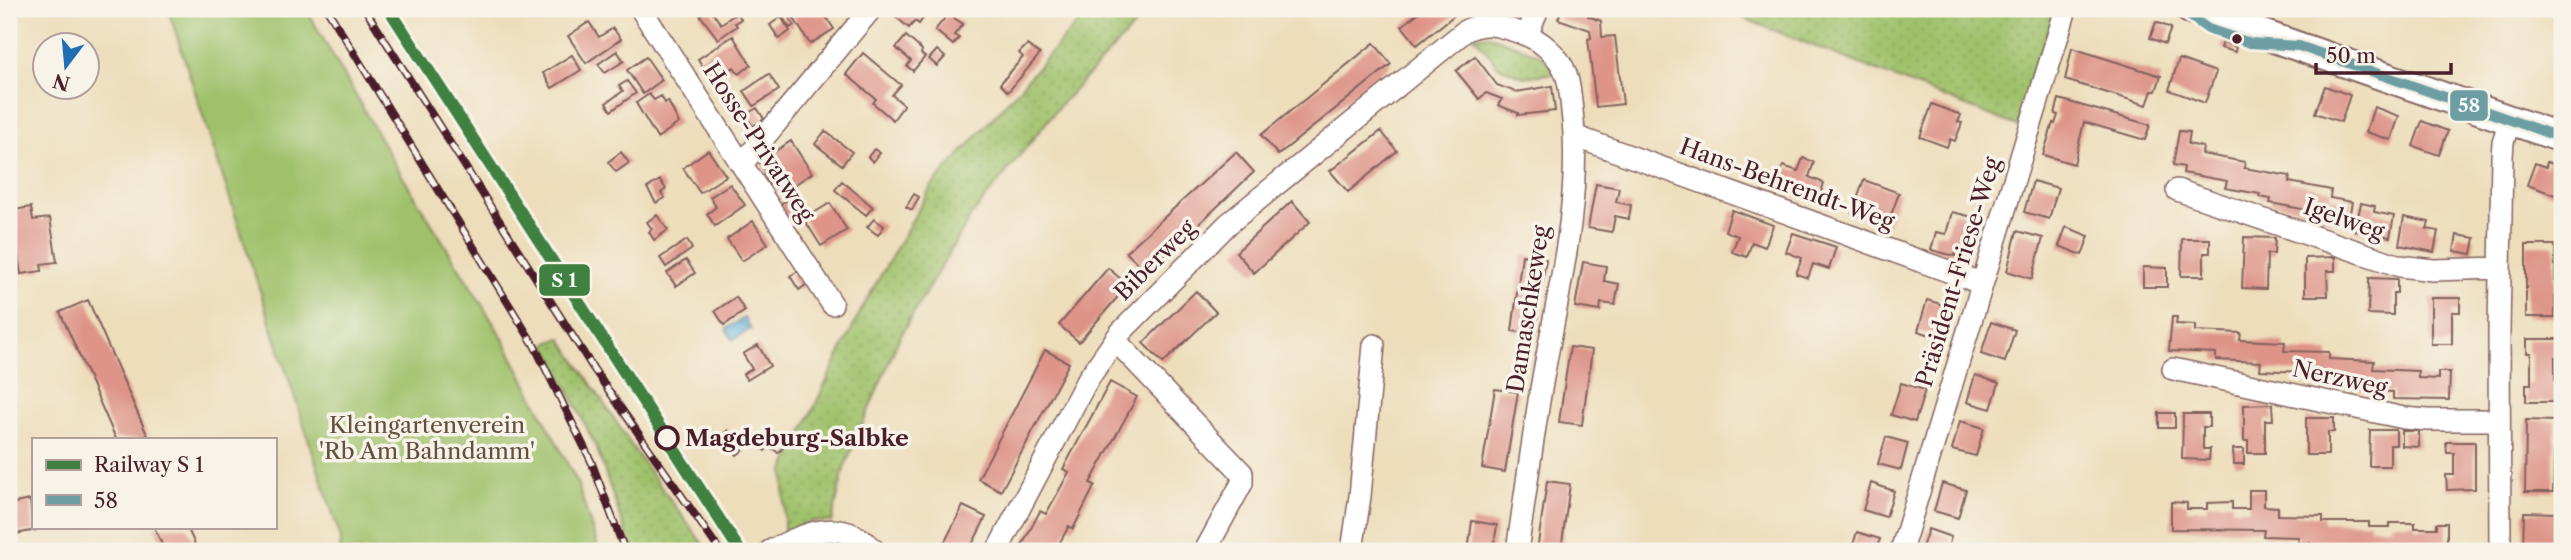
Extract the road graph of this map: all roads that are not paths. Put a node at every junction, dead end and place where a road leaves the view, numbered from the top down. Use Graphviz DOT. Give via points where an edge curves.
graph roads {
  1 [pos="642,9"];
  2 [pos="871,9"];
  3 [pos="1538,9"];
  4 [pos="2066,9"];
  5 [pos="2180,9"];
  6 [pos="2190,9"];
  7 [pos="2223,9"];
  8 [pos="2252,30"];
  9 [pos="1527,35"];
  10 [pos="2299,46"];
  11 [pos="1566,75"];
  12 [pos="2510,120"];
  13 [pos="1574,136"];
  14 [pos="2562,138"];
  15 [pos="742,164"];
  16 [pos="2177,190"];
  17 [pos="2499,268"];
  18 [pos="1981,283"];
  19 [pos="832,304"];
  20 [pos="1115,340"];
  21 [pos="1374,345"];
  22 [pos="2173,369"];
  23 [pos="2498,420"];
  24 [pos="770,551"];
  25 [pos="875,551"];
  26 [pos="997,551"];
  27 [pos="1205,551"];
  28 [pos="1352,551"];
  29 [pos="1517,551"];
  30 [pos="1900,551"];
  31 [pos="2500,551"];
  1 -- 15 [label="street, Hosse-Privatweg"];
  2 -- 15 [label="street"];
  3 -- 9 [label="street"];
  4 -- 18 [label="street, Präsident-Friese-Weg"];
  5 -- 10 [label="street" via="2208,29 2250,43"];
  6 -- 8 [label="main road"];
  7 -- 8 [label="street"];
  8 -- 10 [label="main road"];
  9 -- 11 [label="street, Biberweg" via="1551,51"];
  9 -- 20 [label="street, Biberweg" via="1495,24 1465,31 1228,224"];
  10 -- 12 [label="main road"];
  11 -- 13 [label="street, Damaschkeweg"];
  12 -- 14 [label="main road"];
  12 -- 17 [label="street" via="2502,153"];
  13 -- 18 [label="street, Hans-Behrendt-Weg"];
  13 -- 29 [label="street, Damaschkeweg" via="1570,215"];
  15 -- 19 [label="street, Hosse-Privatweg"];
  16 -- 17 [label="street, Igelweg" via="2400,266"];
  17 -- 23 [label="street"];
  18 -- 30 [label="street, Präsident-Friese-Weg"];
  20 -- 26 [label="street, Biberweg" via="1086,382"];
  20 -- 27 [label="street" via="1242,473 1242,483"];
  21 -- 28 [label="street"];
  22 -- 23 [label="street, Nerzweg" via="2404,418"];
  23 -- 31 [label="street"];
  24 -- 25 [label="street" via="830,530 854,535"];
}
